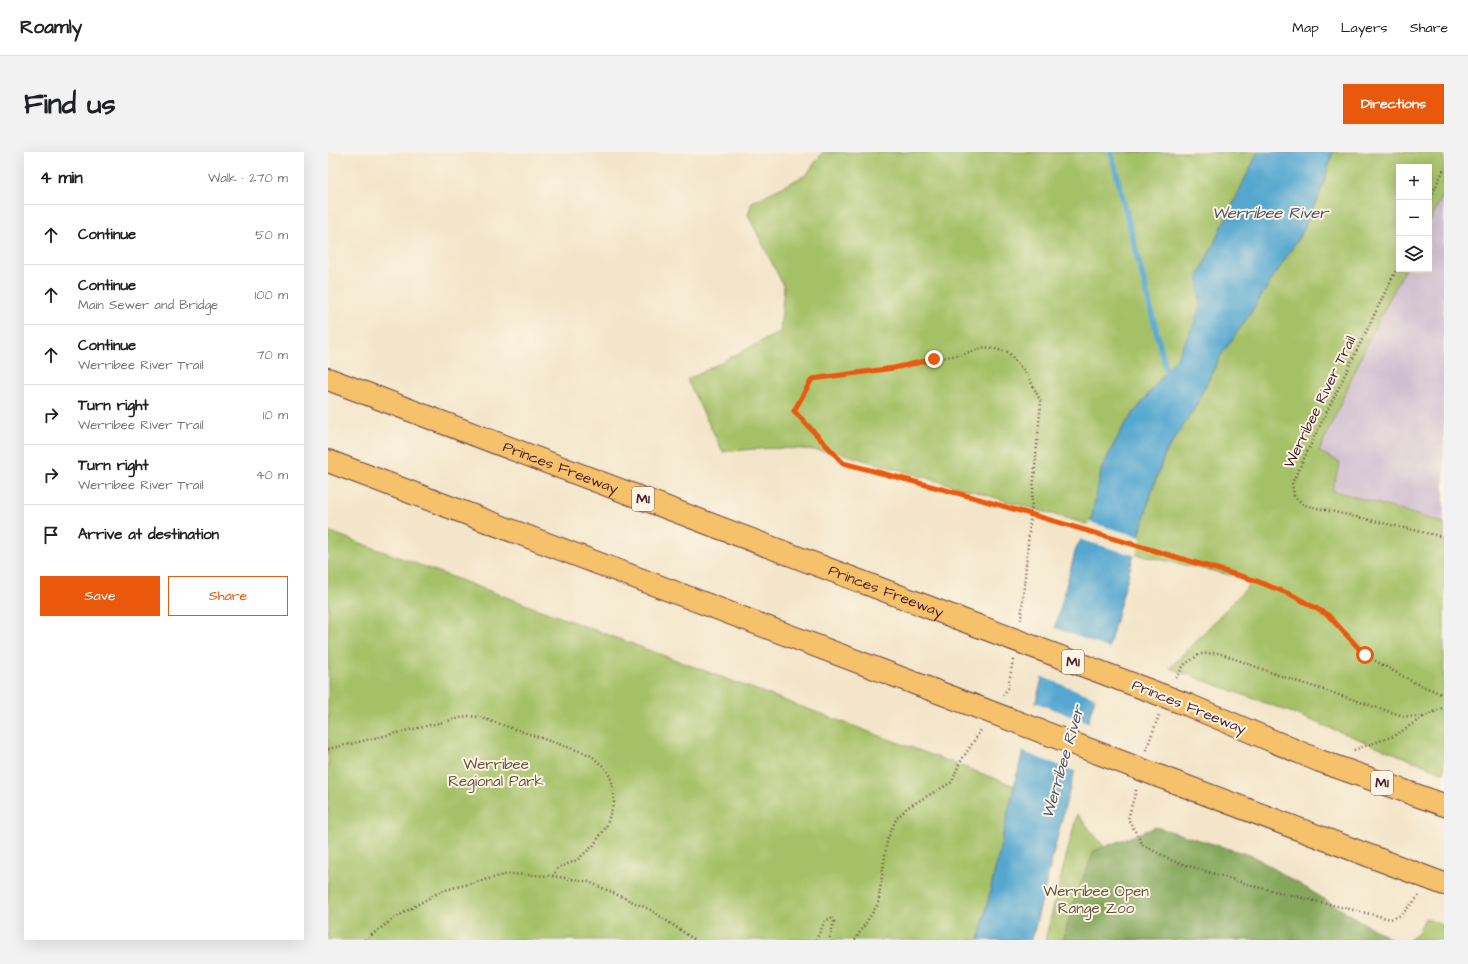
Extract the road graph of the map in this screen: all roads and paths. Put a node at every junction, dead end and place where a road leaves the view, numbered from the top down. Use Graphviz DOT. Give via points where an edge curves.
graph roads {
  1 [pos="1444,170"];
  2 [pos="1432,194"];
  3 [pos="1396,270"];
  4 [pos="328,379"];
  5 [pos="328,461"];
  6 [pos="1444,538"];
  7 [pos="1021,622"];
  8 [pos="1013,659"];
  9 [pos="1174,682"];
  10 [pos="1444,695"];
  11 [pos="1000,701"];
  12 [pos="1444,707"];
  13 [pos="1162,710"];
  14 [pos="1423,717"];
  15 [pos="984,726"];
  16 [pos="328,749"];
  17 [pos="1350,752"];
  18 [pos="1145,753"];
  19 [pos="1137,782"];
  20 [pos="1444,805"];
  21 [pos="553,876"];
  22 [pos="1439,882"];
  23 [pos="365,940"];
  24 [pos="695,940"];
  25 [pos="816,940"];
  26 [pos="829,940"];
  27 [pos="855,940"];
  1 -- 2 [label="path"];
  3 -- 6 [label="path, Werribee River Trail" via="1292,483 1294,496 1304,505"];
  4 -- 20 [label="highway, Princes Freeway / M1, bridge" via="1188,705 1320,761"];
  5 -- 22 [label="highway, bridge"];
  7 -- 10 [label="path, bridge" via="1024,607 1042,402 1028,376 1008,352 984,347 894,368 812,379 794,411 843,463 972,497 1254,580 1292,595 1328,615 1365,655 1413,682"];
  8 -- 11 [label="path" via="1008,688"];
  9 -- 14 [label="path" via="1184,665 1200,654 1219,653 1403,716"];
  12 -- 14 [label="path"];
  13 -- 18 [label="path"];
  14 -- 17 [label="path" via="1394,736"];
  15 -- 27 [label="path" via="959,764 952,782 908,807 896,819 887,841 878,904"];
  16 -- 21 [label="path" via="469,716 486,719 592,756 607,770 612,782 614,802 610,818 593,846 577,860 558,868"];
  19 -- 22 [label="path" via="1128,819 1143,845 1173,861 1257,887 1391,919 1401,915"];
  21 -- 23 [label="path" via="508,874 441,890"];
  21 -- 24 [label="path" via="589,882 627,898 651,910"];
  25 -- 26 [label="path" via="825,921 831,918 834,922"];
}
